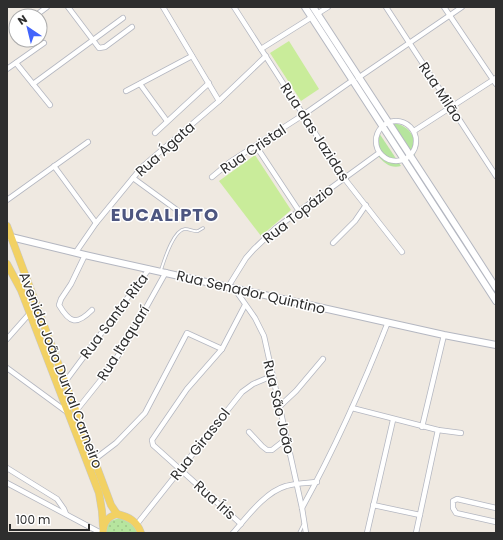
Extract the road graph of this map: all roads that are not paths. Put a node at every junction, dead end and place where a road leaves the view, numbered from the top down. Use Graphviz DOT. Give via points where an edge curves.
graph roads {
  1 [pos="68,7"];
  2 [pos="162,7"];
  3 [pos="234,7"];
  4 [pos="305,7"];
  5 [pos="313,7"];
  6 [pos="328,7"];
  7 [pos="386,7"];
  8 [pos="444,7"];
  9 [pos="462,7"];
  10 [pos="315,16"];
  11 [pos="450,16"];
  12 [pos="123,18"];
  13 [pos="132,27"];
  14 [pos="92,40"];
  15 [pos="409,43"];
  16 [pos="37,48"];
  17 [pos="261,49"];
  18 [pos="192,56"];
  19 [pos="266,56"];
  20 [pos="16,63"];
  21 [pos="7,69"];
  22 [pos="356,79"];
  23 [pos="495,80"];
  24 [pos="209,83"];
  25 [pos="33,84"];
  26 [pos="140,84"];
  27 [pos="126,91"];
  28 [pos="219,101"];
  29 [pos="50,105"];
  30 [pos="451,107"];
  31 [pos="303,115"];
  32 [pos="167,121"];
  33 [pos="385,124"];
  34 [pos="414,131"];
  35 [pos="154,133"];
  36 [pos="88,142"];
  37 [pos="256,146"];
  38 [pos="379,153"];
  39 [pos="411,155"];
  40 [pos="404,160"];
  41 [pos="54,166"];
  42 [pos="496,176"];
  43 [pos="212,177"];
  44 [pos="133,178"];
  45 [pos="344,178"];
  46 [pos="437,196"];
  47 [pos="7,200"];
  48 [pos="432,200"];
  49 [pos="366,205"];
  50 [pos="299,211"];
  51 [pos="181,213"];
  52 [pos="96,223"];
  53 [pos="7,226"];
  54 [pos="203,228"];
  55 [pos="9,236"];
  56 [pos="333,243"];
  57 [pos="76,252"];
  58 [pos="402,252"];
  59 [pos="85,255"];
  60 [pos="7,266"];
  61 [pos="149,269"];
  62 [pos="163,272"];
  63 [pos="488,282"];
  64 [pos="231,287"];
  65 [pos="496,288"];
  66 [pos="496,301"];
  67 [pos="245,305"];
  68 [pos="92,310"];
  69 [pos="30,313"];
  70 [pos="388,322"];
  71 [pos="444,335"];
  72 [pos="7,339"];
  73 [pos="496,345"];
  74 [pos="222,349"];
  75 [pos="323,359"];
  76 [pos="7,368"];
  77 [pos="272,376"];
  78 [pos="65,382"];
  79 [pos="280,406"];
  80 [pos="352,408"];
  81 [pos="76,412"];
  82 [pos="68,413"];
  83 [pos="393,420"];
  84 [pos="422,427"];
  85 [pos="438,430"];
  86 [pos="249,432"];
  87 [pos="461,433"];
  88 [pos="286,438"];
  89 [pos="95,459"];
  90 [pos="181,469"];
  91 [pos="8,470"];
  92 [pos="317,482"];
  93 [pos="7,484"];
  94 [pos="297,484"];
  95 [pos="373,505"];
  96 [pos="302,508"];
  97 [pos="496,508"];
  98 [pos="66,514"];
  99 [pos="117,514"];
  100 [pos="420,515"];
  101 [pos="496,522"];
  102 [pos="137,524"];
  103 [pos="241,524"];
  104 [pos="304,524"];
  105 [pos="102,531"];
  106 [pos="141,533"];
  107 [pos="233,533"];
  108 [pos="299,533"];
  109 [pos="306,533"];
  110 [pos="367,533"];
  111 [pos="416,533"];
  1 -- 14 [label="street"];
  2 -- 18 [label="street"];
  3 -- 17 [label="street, Rua das Jazidas"];
  4 -- 10 [label="street"];
  5 -- 10 [label="street"];
  6 -- 10 [label="street"];
  7 -- 15 [label="street, Rua Milão"];
  8 -- 11 [label="street"];
  9 -- 11 [label="street, Rua Cristal"];
  10 -- 17 [label="street"];
  10 -- 22 [label="street"];
  11 -- 15 [label="street, Rua Cristal"];
  11 -- 23 [label="street"];
  12 -- 14 [label="street"];
  13 -- 14 [label="street" via="103,48 97,47"];
  14 -- 25 [label="street"];
  15 -- 22 [label="street, Rua Cristal"];
  15 -- 30 [label="street, Rua Milão"];
  16 -- 20 [label="street"];
  17 -- 19 [label="street, Rua das Jazidas"];
  18 -- 24 [label="street"];
  18 -- 26 [label="street"];
  19 -- 28 [label="street, Rua Ágata"];
  19 -- 31 [label="street, Rua das Jazidas"];
  20 -- 21 [label="street"];
  20 -- 25 [label="street"];
  22 -- 31 [label="street, Rua Cristal"];
  22 -- 33 [label="street"];
  23 -- 30 [label="street"];
  24 -- 28 [label="street"];
  24 -- 32 [label="street"];
  25 -- 29 [label="street"];
  26 -- 27 [label="street"];
  26 -- 32 [label="street"];
  28 -- 44 [label="street, Rua Ágata" via="150,159"];
  30 -- 34 [label="street"];
  30 -- 42 [label="street, Rua Milão"];
  31 -- 37 [label="street, Rua Cristal"];
  31 -- 45 [label="street, Rua das Jazidas"];
  32 -- 35 [label="street"];
  33 -- 34 [label="street" via="400,121"];
  33 -- 38 [label="street" via="376,139"];
  33 -- 39 [label="street"];
  33 -- 40 [label="street"];
  34 -- 39 [label="street" via="416,144"];
  36 -- 41 [label="street"];
  37 -- 43 [label="street, Rua Cristal"];
  37 -- 50 [label="street"];
  38 -- 40 [label="street" via="391,161"];
  38 -- 45 [label="street, Rua Topázio"];
  39 -- 40 [label="street"];
  39 -- 46 [label="street"];
  40 -- 48 [label="street"];
  41 -- 47 [label="street"];
  41 -- 52 [label="street"];
  44 -- 51 [label="street"];
  44 -- 52 [label="street, Rua Ágata"];
  45 -- 49 [label="street, Rua das Jazidas"];
  45 -- 50 [label="street, Rua Topázio"];
  46 -- 48 [label="street"];
  46 -- 63 [label="street"];
  48 -- 63 [label="street"];
  49 -- 56 [label="street" via="356,221"];
  49 -- 58 [label="street, Rua das Jazidas"];
  50 -- 64 [label="street, Rua Topázio" via="254,249 240,267"];
  52 -- 57 [label="street, Rua Ágata"];
  53 -- 55 [label="main road, Avenida João Durval Carneiro"];
  54 -- 62 [label="lane" via="198,231 185,229 177,234 170,246"];
  55 -- 57 [label="street, Rua Senador Quintino"];
  55 -- 78 [label="main road, Avenida João Durval Carneiro"];
  57 -- 59 [label="street, Rua Senador Quintino"];
  59 -- 61 [label="street, Rua Senador Quintino"];
  59 -- 68 [label="street" via="59,305 75,321 84,318"];
  60 -- 69 [label="main road, Avenida João Durval Carneiro" via="21,290"];
  61 -- 62 [label="street, Rua Senador Quintino"];
  61 -- 78 [label="street, Rua Santa Rita"];
  62 -- 64 [label="street, Rua Senador Quintino"];
  62 -- 81 [label="street, Rua Itaquarí" via="124,347"];
  63 -- 65 [label="street"];
  63 -- 66 [label="street"];
  64 -- 67 [label="street, Rua São João"];
  64 -- 70 [label="street, Rua Senador Quintino"];
  67 -- 74 [label="street"];
  67 -- 77 [label="street, Rua São João" via="264,336"];
  69 -- 72 [label="street"];
  69 -- 82 [label="main road, Avenida João Durval Carneiro"];
  70 -- 71 [label="street, Rua Senador Quintino"];
  70 -- 80 [label="street"];
  71 -- 73 [label="street, Rua Senador Quintino"];
  71 -- 84 [label="street"];
  74 -- 89 [label="street" via="187,333 145,413 116,443"];
  74 -- 90 [label="street, Rua Íris" via="187,390 153,437 153,445"];
  75 -- 79 [label="street"];
  76 -- 82 [label="street"];
  77 -- 79 [label="street, Rua São João"];
  77 -- 90 [label="street, Rua Girassol" via="242,392"];
  78 -- 81 [label="main road, Avenida João Durval Carneiro"];
  79 -- 88 [label="street, Rua São João"];
  80 -- 83 [label="street"];
  80 -- 92 [label="street"];
  81 -- 89 [label="main road, Avenida João Durval Carneiro"];
  82 -- 105 [label="main road, Avenida João Durval Carneiro" via="99,493"];
  83 -- 84 [label="street"];
  83 -- 95 [label="street"];
  84 -- 85 [label="street"];
  85 -- 87 [label="street"];
  85 -- 100 [label="street"];
  86 -- 88 [label="street" via="267,450 272,450"];
  88 -- 94 [label="street, Rua São João"];
  89 -- 99 [label="main road, Avenida João Durval Carneiro" via="111,505"];
  90 -- 102 [label="street, Rua Girassol"];
  90 -- 103 [label="street, Rua Íris"];
  91 -- 98 [label="street" via="57,499"];
  92 -- 94 [label="street"];
  92 -- 96 [label="street"];
  93 -- 98 [label="street"];
  94 -- 96 [label="street, Rua São João"];
  94 -- 103 [label="street" via="282,487 271,494"];
  95 -- 100 [label="street"];
  95 -- 110 [label="street"];
  96 -- 104 [label="street, Rua São João"];
  97 -- 101 [label="street" via="456,499 453,501 455,512"];
  98 -- 105 [label="street"];
  99 -- 102 [label="main road" via="126,516"];
  99 -- 105 [label="main road" via="106,520"];
  100 -- 111 [label="street"];
  102 -- 106 [label="main road"];
  103 -- 107 [label="street"];
  104 -- 108 [label="lane"];
  104 -- 109 [label="street, Rua São João"];
}
